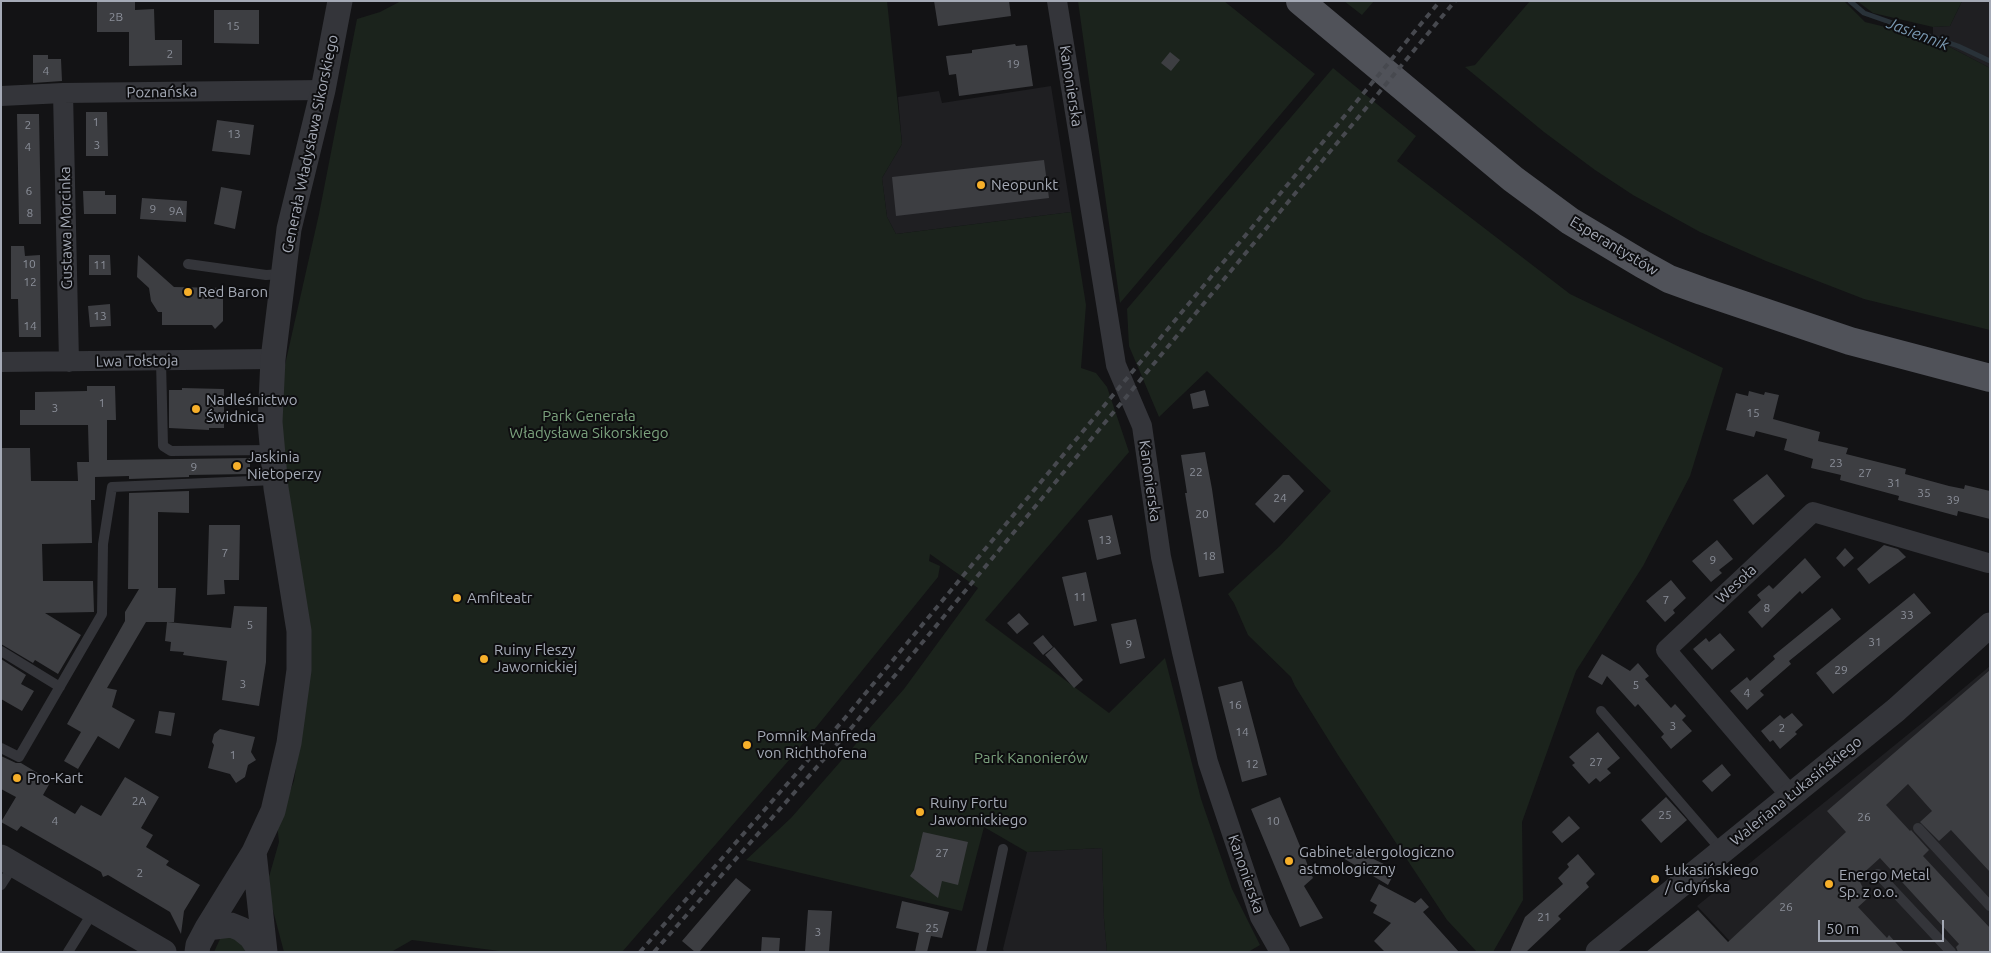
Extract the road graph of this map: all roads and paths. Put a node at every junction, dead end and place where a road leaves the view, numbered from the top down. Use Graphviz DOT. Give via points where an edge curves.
graph roads {
  1 [pos="340,1"];
  2 [pos="1057,1"];
  3 [pos="1300,1"];
  4 [pos="322,90"];
  5 [pos="63,93"];
  6 [pos="1,96"];
  7 [pos="188,264"];
  8 [pos="283,274"];
  9 [pos="273,359"];
  10 [pos="161,361"];
  11 [pos="1,362"];
  12 [pos="69,362"];
  13 [pos="1990,378"];
  14 [pos="272,450"];
  15 [pos="275,480"];
  16 [pos="1988,563"];
  17 [pos="1990,626"];
  18 [pos="1,651"];
  19 [pos="60,687"];
  20 [pos="1601,711"];
  21 [pos="1,748"];
  22 [pos="1790,795"];
  23 [pos="1918,828"];
  24 [pos="1003,849"];
  25 [pos="1722,851"];
  26 [pos="254,852"];
  27 [pos="8,860"];
  28 [pos="1878,874"];
  29 [pos="1,885"];
  30 [pos="1990,906"];
  31 [pos="94,911"];
  32 [pos="207,928"];
  33 [pos="68,952"];
  34 [pos="164,952"];
  35 [pos="197,952"];
  36 [pos="263,952"];
  37 [pos="981,952"];
  38 [pos="1280,952"];
  39 [pos="1598,952"];
  40 [pos="1951,952"];
  1 -- 4 [label="street, Generała Władysława Sikorskiego"];
  2 -- 38 [label="street, Kanonierska" via="1116,365 1142,428 1161,557 1182,652 1208,762 1260,917"];
  3 -- 13 [label="main road, Esperantystów" via="1513,179 1570,221 1642,264 1702,292 1841,338"];
  4 -- 5 [label="street, Poznańska"];
  4 -- 8 [label="street, Generała Władysława Sikorskiego" via="289,229"];
  5 -- 6 [label="street, Poznańska"];
  5 -- 12 [label="street, Gustawa Morcinka"];
  7 -- 8 [label="lane" via="266,275"];
  8 -- 9 [label="street, Generała Władysława Sikorskiego"];
  9 -- 10 [label="street, Lwa Tołstoja"];
  9 -- 14 [label="street, Generała Władysława Sikorskiego"];
  10 -- 12 [label="street, Lwa Tołstoja"];
  10 -- 14 [label="lane" via="162,446 171,451"];
  11 -- 12 [label="street, Lwa Tołstoja"];
  14 -- 15 [label="street, Generała Władysława Sikorskiego"];
  15 -- 19 [label="lane" via="112,487 103,544 102,614"];
  15 -- 26 [label="street, Generała Władysława Sikorskiego" via="300,631 299,670 289,743 273,812"];
  16 -- 22 [label="street, Wesoła" via="1813,512 1666,650"];
  17 -- 22 [label="street, Waleriana Łukasińskiego" via="1896,710"];
  18 -- 19 [label="lane"];
  19 -- 21 [label="lane" via="19,757"];
  20 -- 25 [label="lane"];
  22 -- 25 [label="street, Waleriana Łukasińskiego"];
  23 -- 30 [label="lane"];
  24 -- 37 [label="lane"];
  25 -- 39 [label="street, Waleriana Łukasińskiego"];
  26 -- 32 [label="street, Generała Władysława Sikorskiego"];
  26 -- 36 [label="street"];
  27 -- 29 [label="lane"];
  27 -- 31 [label="street"];
  28 -- 40 [label="lane"];
  31 -- 33 [label="lane"];
  31 -- 34 [label="street"];
  32 -- 35 [label="street, Generała Władysława Sikorskiego"];
  32 -- 36 [label="street" via="230,925 241,929"];
}
